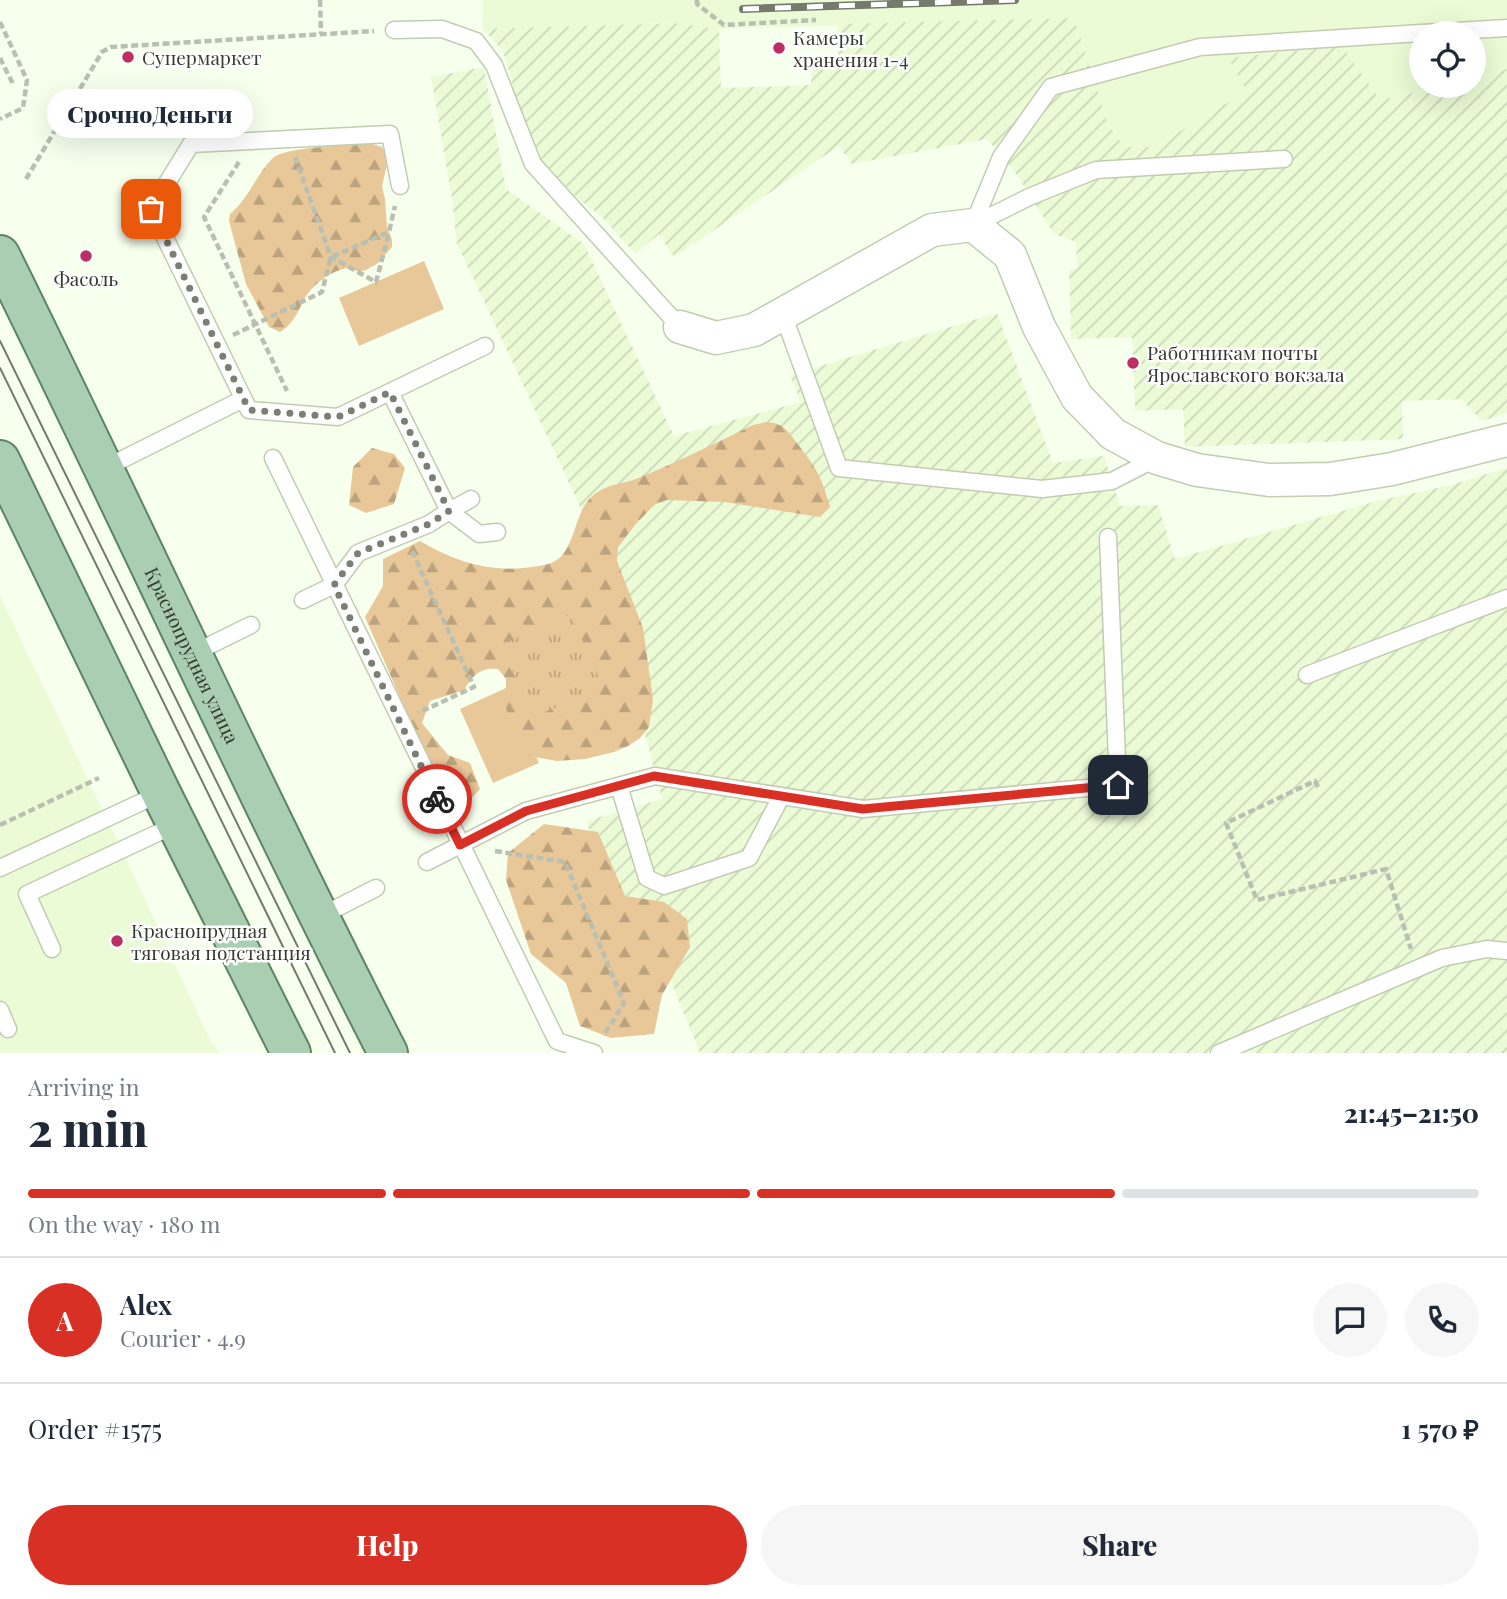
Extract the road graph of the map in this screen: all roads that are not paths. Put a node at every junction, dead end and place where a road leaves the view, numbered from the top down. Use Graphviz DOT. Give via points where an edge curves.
graph roads {
  1 [pos="1507,28"];
  2 [pos="1486,29"];
  3 [pos="394,30"];
  4 [pos="1409,34"];
  5 [pos="1284,159"];
  6 [pos="400,186"];
  7 [pos="973,225"];
  8 [pos="0,256"];
  9 [pos="783,314"];
  10 [pos="680,327"];
  11 [pos="485,345"];
  12 [pos="390,392"];
  13 [pos="243,398"];
  14 [pos="1507,440"];
  15 [pos="273,458"];
  16 [pos="1157,458"];
  17 [pos="105,468"];
  18 [pos="4,479"];
  19 [pos="471,499"];
  20 [pos="449,511"];
  21 [pos="497,532"];
  22 [pos="1108,537"];
  23 [pos="334,585"];
  24 [pos="1507,598"];
  25 [pos="303,600"];
  26 [pos="251,625"];
  27 [pos="192,654"];
  28 [pos="1307,675"];
  29 [pos="619,786"];
  30 [pos="781,797"];
  31 [pos="169,809"];
  32 [pos="460,845"];
  33 [pos="427,862"];
  34 [pos="0,869"];
  35 [pos="376,888"];
  36 [pos="318,918"];
  37 [pos="52,949"];
  38 [pos="1507,951"];
  39 [pos="0,1010"];
  40 [pos="8,1029"];
  41 [pos="291,1053"];
  42 [pos="388,1053"];
  43 [pos="594,1053"];
  44 [pos="1219,1053"];
  1 -- 2 [label="lane"];
  3 -- 10 [label="lane" via="442,29 475,41 494,65 533,164"];
  4 -- 7 [label="lane" via="1200,47 1051,87 1001,157"];
  5 -- 7 [label="lane" via="1096,170"];
  6 -- 13 [label="lane" via="390,134 191,144 151,209"];
  7 -- 9 [label="street" via="932,230"];
  7 -- 16 [label="street" via="1010,255 1039,327 1077,397 1113,434"];
  8 -- 17 [label="main road, Краснопрудная улица"];
  9 -- 10 [label="street" via="754,330 716,338"];
  9 -- 16 [label="lane" via="839,468 1042,489 1112,481"];
  11 -- 12 [label="lane"];
  12 -- 13 [label="lane" via="338,417 249,410"];
  12 -- 20 [label="lane"];
  13 -- 17 [label="lane"];
  14 -- 16 [label="street" via="1392,469 1330,479 1269,480 1197,470"];
  15 -- 23 [label="lane"];
  17 -- 27 [label="main road, Краснопрудная улица"];
  18 -- 31 [label="main road"];
  19 -- 20 [label="lane"];
  20 -- 21 [label="lane" via="479,534"];
  20 -- 23 [label="lane" via="358,553"];
  22 -- 30 [label="lane" via="1118,785 863,809"];
  23 -- 25 [label="lane"];
  23 -- 32 [label="lane"];
  24 -- 28 [label="lane"];
  26 -- 27 [label="lane"];
  27 -- 36 [label="main road, Краснопрудная улица"];
  29 -- 30 [label="lane" via="654,776"];
  29 -- 30 [label="lane" via="647,878 664,886 749,858"];
  29 -- 32 [label="lane" via="526,811"];
  31 -- 34 [label="lane"];
  31 -- 37 [label="lane" via="27,894"];
  31 -- 41 [label="main road"];
  32 -- 33 [label="lane"];
  32 -- 43 [label="lane" via="557,1041"];
  35 -- 36 [label="lane"];
  36 -- 42 [label="main road, Краснопрудная улица"];
  38 -- 44 [label="lane" via="1487,949 1442,958"];
  39 -- 40 [label="lane"];
}
